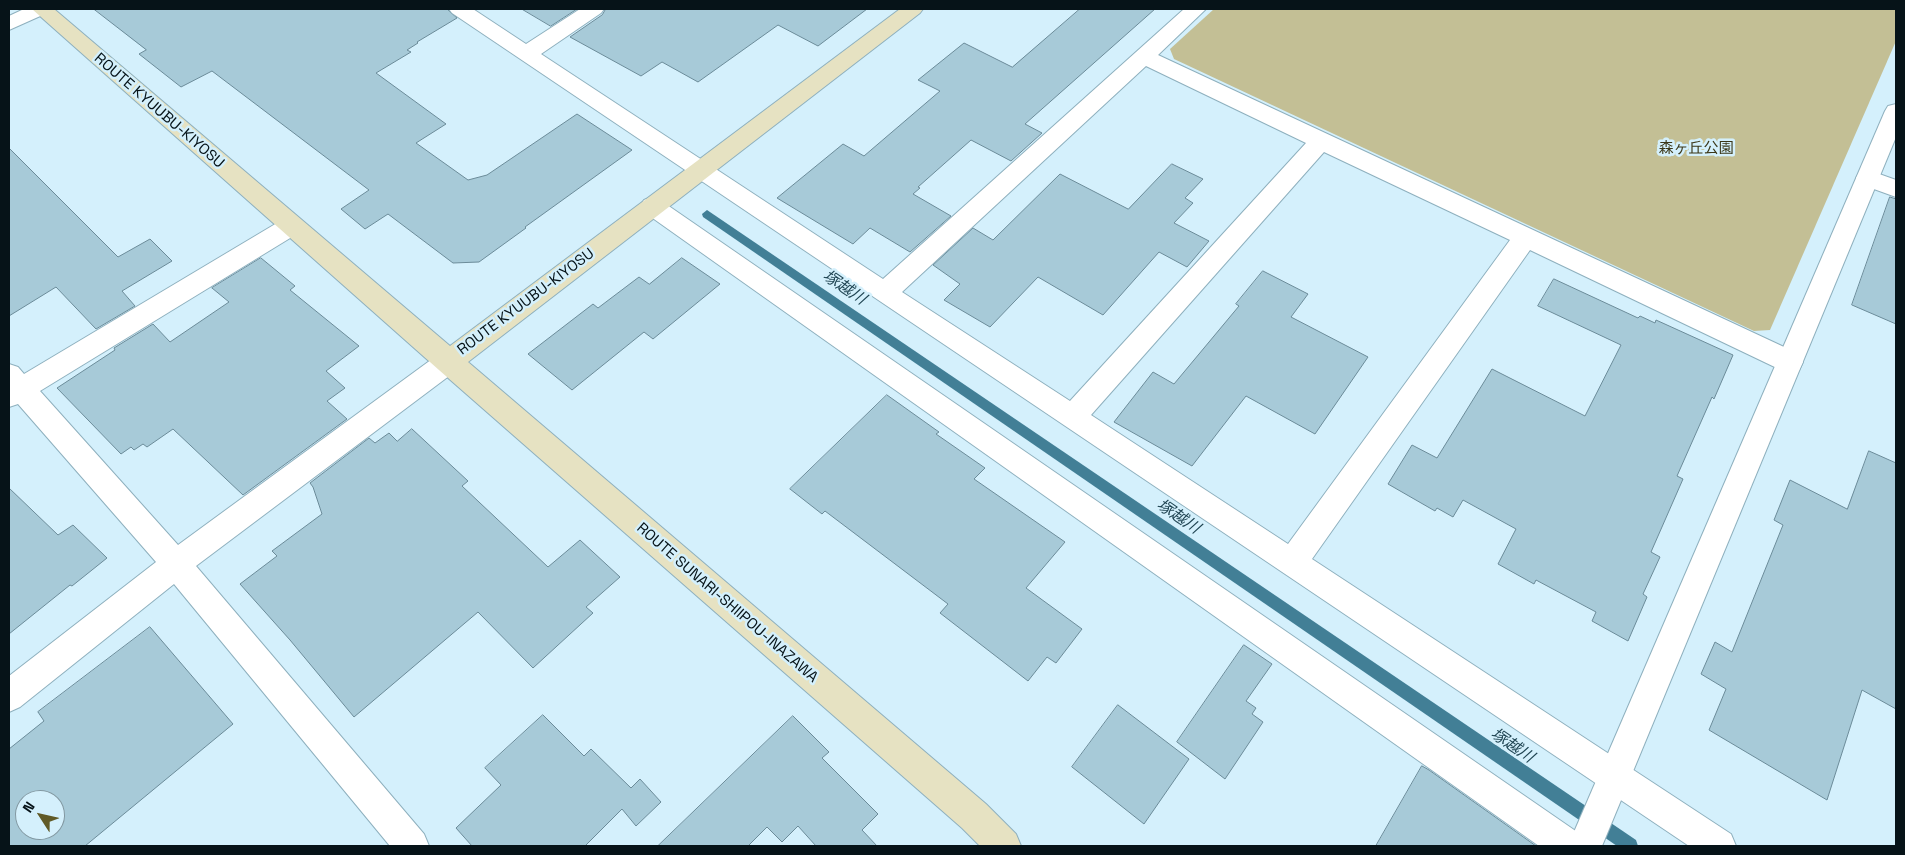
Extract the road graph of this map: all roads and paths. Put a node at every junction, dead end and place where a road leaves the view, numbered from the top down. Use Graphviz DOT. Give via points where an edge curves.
graph roads {
  1 [pos="41,9"];
  2 [pos="459,9"];
  3 [pos="594,9"];
  4 [pos="913,9"];
  5 [pos="1196,9"];
  6 [pos="9,24"];
  7 [pos="526,54"];
  8 [pos="1144,57"];
  9 [pos="1896,111"];
  10 [pos="1321,141"];
  11 [pos="699,170"];
  12 [pos="1868,178"];
  13 [pos="1896,189"];
  14 [pos="652,206"];
  15 [pos="291,226"];
  16 [pos="1525,238"];
  17 [pos="886,294"];
  18 [pos="448,362"];
  19 [pos="1790,362"];
  20 [pos="12,386"];
  21 [pos="1072,417"];
  22 [pos="1292,563"];
  23 [pos="176,564"];
  24 [pos="9,696"];
  25 [pos="1610,788"];
  26 [pos="412,846"];
  27 [pos="1004,846"];
  28 [pos="1579,846"];
  29 [pos="1719,846"];
  1 -- 6 [label="street"];
  1 -- 15 [label="main road, ROUTE KYUUBU-KIYOSU"];
  2 -- 7 [label="street"];
  3 -- 7 [label="street"];
  4 -- 11 [label="main road, ROUTE KYUUBU-KIYOSU"];
  5 -- 8 [label="street"];
  7 -- 11 [label="street"];
  8 -- 10 [label="street"];
  8 -- 17 [label="street"];
  9 -- 12 [label="street"];
  10 -- 16 [label="street"];
  10 -- 21 [label="street"];
  11 -- 14 [label="main road, ROUTE KYUUBU-KIYOSU"];
  11 -- 17 [label="street"];
  12 -- 13 [label="street"];
  12 -- 19 [label="street"];
  14 -- 18 [label="main road, ROUTE KYUUBU-KIYOSU"];
  14 -- 28 [label="street"];
  15 -- 18 [label="main road, ROUTE KYUUBU-KIYOSU"];
  15 -- 20 [label="street"];
  16 -- 19 [label="street"];
  16 -- 22 [label="street"];
  17 -- 21 [label="street"];
  18 -- 23 [label="street"];
  18 -- 27 [label="main road, ROUTE SUNARI-SHIIPOU-INAZAWA" via="974,816"];
  19 -- 25 [label="street"];
  20 -- 23 [label="street"];
  21 -- 22 [label="street"];
  22 -- 25 [label="street"];
  23 -- 24 [label="street"];
  23 -- 26 [label="street"];
  25 -- 28 [label="street"];
  25 -- 29 [label="street"];
}
